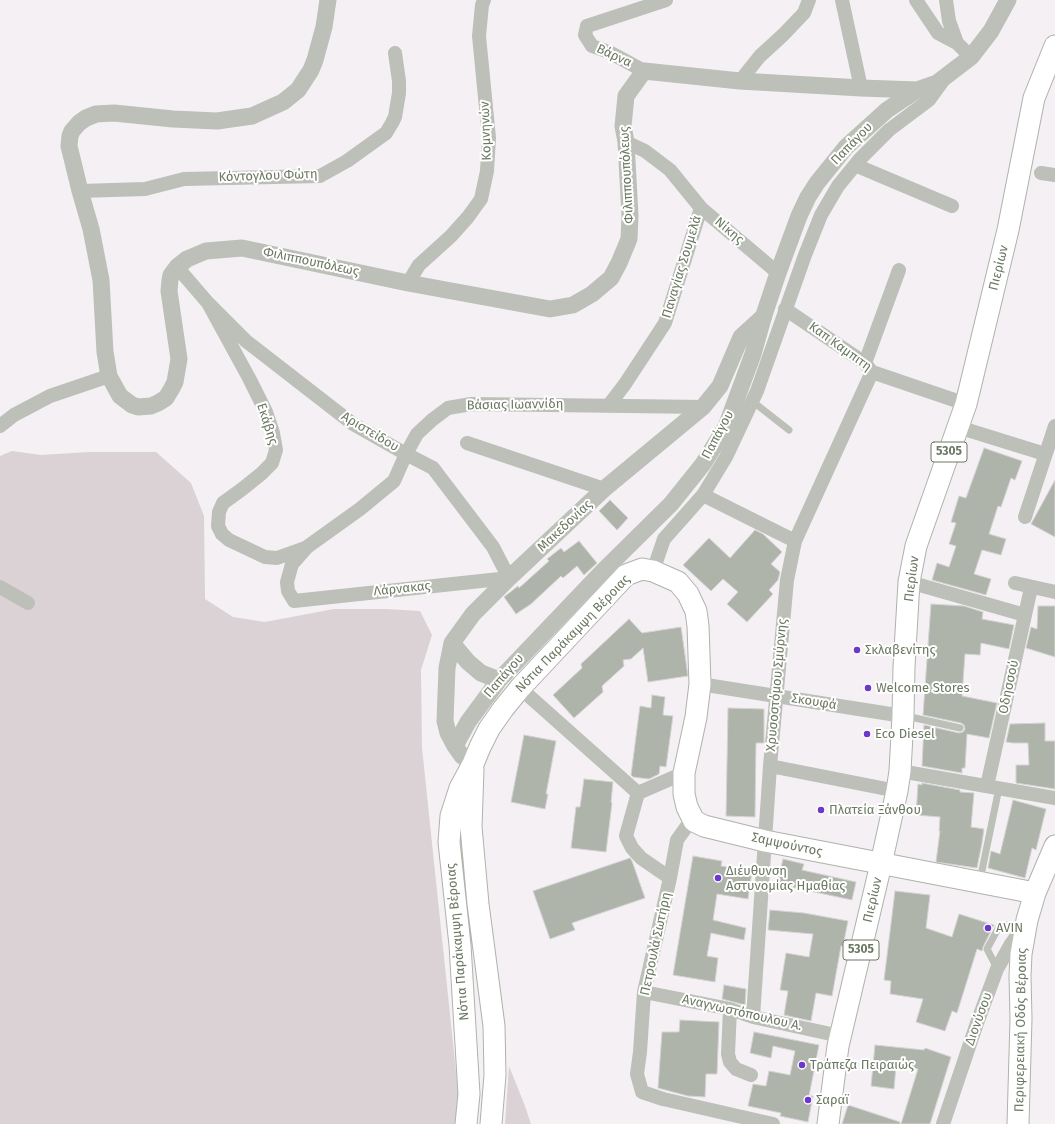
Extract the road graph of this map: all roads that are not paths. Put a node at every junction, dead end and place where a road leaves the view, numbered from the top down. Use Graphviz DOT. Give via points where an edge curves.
graph roads {
  1 [pos="328,0"];
  2 [pos="484,0"];
  3 [pos="666,0"];
  4 [pos="809,0"];
  5 [pos="842,0"];
  6 [pos="916,0"];
  7 [pos="946,0"];
  8 [pos="1008,0"];
  9 [pos="957,43"];
  10 [pos="1055,46"];
  11 [pos="395,53"];
  12 [pos="971,57"];
  13 [pos="644,71"];
  14 [pos="946,76"];
  15 [pos="740,81"];
  16 [pos="861,88"];
  17 [pos="917,90"];
  18 [pos="626,142"];
  19 [pos="855,165"];
  20 [pos="1041,173"];
  21 [pos="1055,175"];
  22 [pos="80,191"];
  23 [pos="952,206"];
  24 [pos="701,208"];
  25 [pos="177,267"];
  26 [pos="899,270"];
  27 [pos="778,273"];
  28 [pos="408,283"];
  29 [pos="208,304"];
  30 [pos="785,309"];
  31 [pos="764,316"];
  32 [pos="869,367"];
  33 [pos="109,376"];
  34 [pos="752,401"];
  35 [pos="966,404"];
  36 [pos="610,405"];
  37 [pos="703,407"];
  38 [pos="0,426"];
  39 [pos="1055,426"];
  40 [pos="958,427"];
  41 [pos="789,430"];
  42 [pos="467,443"];
  43 [pos="406,454"];
  44 [pos="1045,454"];
  45 [pos="604,489"];
  46 [pos="703,495"];
  47 [pos="1025,517"];
  48 [pos="795,541"];
  49 [pos="307,548"];
  50 [pos="653,571"];
  51 [pos="509,578"];
  52 [pos="909,582"];
  53 [pos="1015,583"];
  54 [pos="0,587"];
  55 [pos="1031,588"];
  56 [pos="1055,592"];
  57 [pos="294,601"];
  58 [pos="28,603"];
  59 [pos="1025,615"];
  60 [pos="452,643"];
  61 [pos="500,680"];
  62 [pos="700,684"];
  63 [pos="520,688"];
  64 [pos="775,696"];
  65 [pos="903,716"];
  66 [pos="960,728"];
  67 [pos="455,746"];
  68 [pos="473,764"];
  69 [pos="770,766"];
  70 [pos="684,773"];
  71 [pos="898,781"];
  72 [pos="993,787"];
  73 [pos="638,793"];
  74 [pos="1055,798"];
  75 [pos="694,821"];
  76 [pos="765,841"];
  77 [pos="1055,846"];
  78 [pos="881,864"];
  79 [pos="670,878"];
  80 [pos="979,882"];
  81 [pos="1034,893"];
  82 [pos="1025,923"];
  83 [pos="997,969"];
  84 [pos="644,992"];
  85 [pos="730,1009"];
  86 [pos="753,1017"];
  87 [pos="840,1036"];
  88 [pos="751,1075"];
  89 [pos="466,1124"];
  90 [pos="491,1124"];
  91 [pos="774,1124"];
  92 [pos="828,1124"];
  93 [pos="943,1124"];
  94 [pos="1018,1124"];
  1 -- 22 [label="street" via="315,60 292,97 252,116 216,121 109,113 86,118 72,131 69,146"];
  2 -- 28 [label="street, Κομνηνών" via="479,36 489,138 487,171 481,199 451,236 419,264"];
  3 -- 13 [label="street, Βάρνα" via="587,26 585,35 592,46"];
  4 -- 15 [label="street" via="804,12 760,56"];
  5 -- 16 [label="street"];
  6 -- 9 [label="street" via="938,33"];
  7 -- 9 [label="street" via="949,21"];
  8 -- 12 [label="street, Παπάγου" via="991,31"];
  9 -- 12 [label="street"];
  10 -- 35 [label="main road, Πιερίων / 5305" via="1034,98 1008,230"];
  11 -- 22 [label="street, Κόντογλου Φώτη" via="400,81 399,93 395,117 386,133 339,167 320,176 184,179 145,189"];
  12 -- 14 [label="street, Παπάγου"];
  13 -- 15 [label="street"];
  13 -- 18 [label="street, Φιλιππουπόλεως" via="626,96"];
  14 -- 17 [label="street"];
  14 -- 19 [label="street, Παπάγου" via="929,100 889,130"];
  15 -- 16 [label="street"];
  16 -- 17 [label="street"];
  17 -- 27 [label="street, Παπάγου" via="887,110 846,147 817,183 799,216"];
  18 -- 24 [label="street, Νίκης" via="645,151 670,170"];
  18 -- 28 [label="street, Φιλιππουπόλεως" via="629,238 611,278 592,294 573,305 550,309"];
  19 -- 23 [label="street"];
  19 -- 30 [label="street, Παπάγου" via="838,186 821,215"];
  20 -- 21 [label="street"];
  22 -- 33 [label="street" via="102,280 105,352"];
  24 -- 27 [label="street, Νίκης"];
  24 -- 36 [label="street, Παναγίας Σουμελά" via="665,323"];
  25 -- 28 [label="street, Φιλιππουπόλεως" via="206,251 242,248"];
  25 -- 29 [label="street, Εκάβης"];
  25 -- 33 [label="street" via="171,275 169,291 179,359 177,375 166,398 151,406 138,407 120,396"];
  26 -- 32 [label="street, Χρυσοστόμου Σμύρνης"];
  27 -- 31 [label="street, Παπάγου"];
  29 -- 43 [label="street, Αριστείδου" via="246,341 353,424"];
  29 -- 49 [label="street, Εκάβης" via="266,412 276,450 272,463 261,474 223,502 218,526 229,540 265,557 277,558"];
  30 -- 32 [label="street, Καπ Καμπιτη"];
  30 -- 34 [label="street, Παπάγου"];
  31 -- 37 [label="street, Μακεδονίας" via="741,337 720,386"];
  31 -- 61 [label="street, Παπάγου" via="726,427 703,464 671,504 602,572"];
  32 -- 35 [label="street, Καπ Καμπιτη"];
  32 -- 48 [label="street, Χρυσοστόμου Σμύρνης"];
  33 -- 38 [label="street" via="50,396 14,415"];
  34 -- 41 [label="lane"];
  34 -- 46 [label="street, Παπάγου" via="726,457"];
  35 -- 40 [label="main road, Πιερίων / 5305"];
  36 -- 37 [label="street, Βάσιας Ιωαννίδη"];
  36 -- 43 [label="street, Βάσιας Ιωαννίδη" via="471,404 448,408 417,434"];
  37 -- 45 [label="street, Μακεδονίας"];
  39 -- 44 [label="street"];
  40 -- 44 [label="street"];
  40 -- 52 [label="main road, Πιερίων / 5305" via="916,546"];
  42 -- 45 [label="street"];
  43 -- 49 [label="street, Βάσιας Ιωαννίδη" via="394,481"];
  43 -- 51 [label="street, Αριστείδου" via="433,468 493,547"];
  44 -- 47 [label="street"];
  45 -- 51 [label="street, Μακεδονίας"];
  46 -- 48 [label="street"];
  46 -- 50 [label="street, Παπάγου" via="664,539"];
  48 -- 64 [label="street, Χρυσοστόμου Σμύρνης" via="786,587"];
  49 -- 57 [label="street, Βάσιας Ιωαννίδη" via="292,564 287,582 288,591"];
  50 -- 62 [label="main road, Νότια Παράκαμψη Βέροιας" via="678,582 696,611"];
  50 -- 63 [label="main road, Νότια Παράκαμψη Βέροιας" via="642,569 626,575"];
  51 -- 57 [label="street, Λάρνακας"];
  51 -- 60 [label="street, Μακεδονίας" via="473,614"];
  52 -- 59 [label="street"];
  52 -- 65 [label="main road, Πιερίων / 5305"];
  53 -- 55 [label="street"];
  54 -- 58 [label="street"];
  55 -- 56 [label="street"];
  55 -- 59 [label="street, Οδησσού"];
  59 -- 72 [label="street, Οδησσού"];
  60 -- 61 [label="street" via="481,673"];
  60 -- 67 [label="street, Μακεδονίας" via="444,709 448,733"];
  61 -- 67 [label="street, Παπάγου" via="468,722"];
  62 -- 64 [label="street, Σκουφά"];
  62 -- 70 [label="main road, Νότια Παράκαμψη Βέροιας"];
  63 -- 68 [label="main road, Νότια Παράκαμψη Βέροιας" via="490,729"];
  63 -- 73 [label="street"];
  64 -- 65 [label="street, Σκουφά"];
  64 -- 69 [label="street, Χρυσοστόμου Σμύρνης"];
  65 -- 66 [label="lane"];
  65 -- 71 [label="main road, Πιερίων / 5305"];
  67 -- 68 [label="street, Μακεδονίας" via="462,756"];
  68 -- 89 [label="main road, Νότια Παράκαμψη Βέροιας" via="460,788 451,816 449,842 460,945 469,1094"];
  68 -- 90 [label="main road, Νότια Παράκαμψη Βέροιας" via="472,835 494,1026 495,1075"];
  69 -- 71 [label="street"];
  69 -- 76 [label="street, Χρυσοστόμου Σμύρνης"];
  70 -- 73 [label="street"];
  70 -- 75 [label="main road, Νότια Παράκαμψη Βέροιας" via="684,794"];
  71 -- 72 [label="street"];
  71 -- 78 [label="main road, Πιερίων / 5305"];
  72 -- 74 [label="street"];
  72 -- 80 [label="lane"];
  73 -- 79 [label="street" via="626,836 641,858"];
  75 -- 76 [label="main road, Σαμψούντος" via="704,826"];
  75 -- 79 [label="street, Πετρουλά Σωτήρη" via="677,840"];
  76 -- 78 [label="main road, Σαμψούντος"];
  76 -- 86 [label="street, Χρυσοστόμου Σμύρνης"];
  77 -- 81 [label="main road, Περιφερειακή Οδός Βέροιας"];
  78 -- 80 [label="main road"];
  78 -- 87 [label="main road, Πιερίων / 5305"];
  79 -- 84 [label="street, Πετρουλά Σωτήρη"];
  80 -- 81 [label="main road"];
  81 -- 82 [label="main road, Περιφερειακή Οδός Βέροιας"];
  82 -- 83 [label="street, Διονύσου"];
  82 -- 83 [label="lane" via="1000,925 987,949"];
  82 -- 94 [label="main road, Περιφερειακή Οδός Βέροιας" via="1020,976"];
  83 -- 93 [label="street, Διονύσου"];
  84 -- 85 [label="street, Αναγνωστόπουλου Α."];
  84 -- 91 [label="street, Πετρουλά Σωτήρη" via="637,1074 642,1092"];
  85 -- 86 [label="street, Αναγνωστόπουλου Α."];
  85 -- 88 [label="street" via="730,1062 736,1069"];
  86 -- 87 [label="street, Αναγνωστόπουλου Α."];
  87 -- 92 [label="main road, Πιερίων / 5305"];
}
